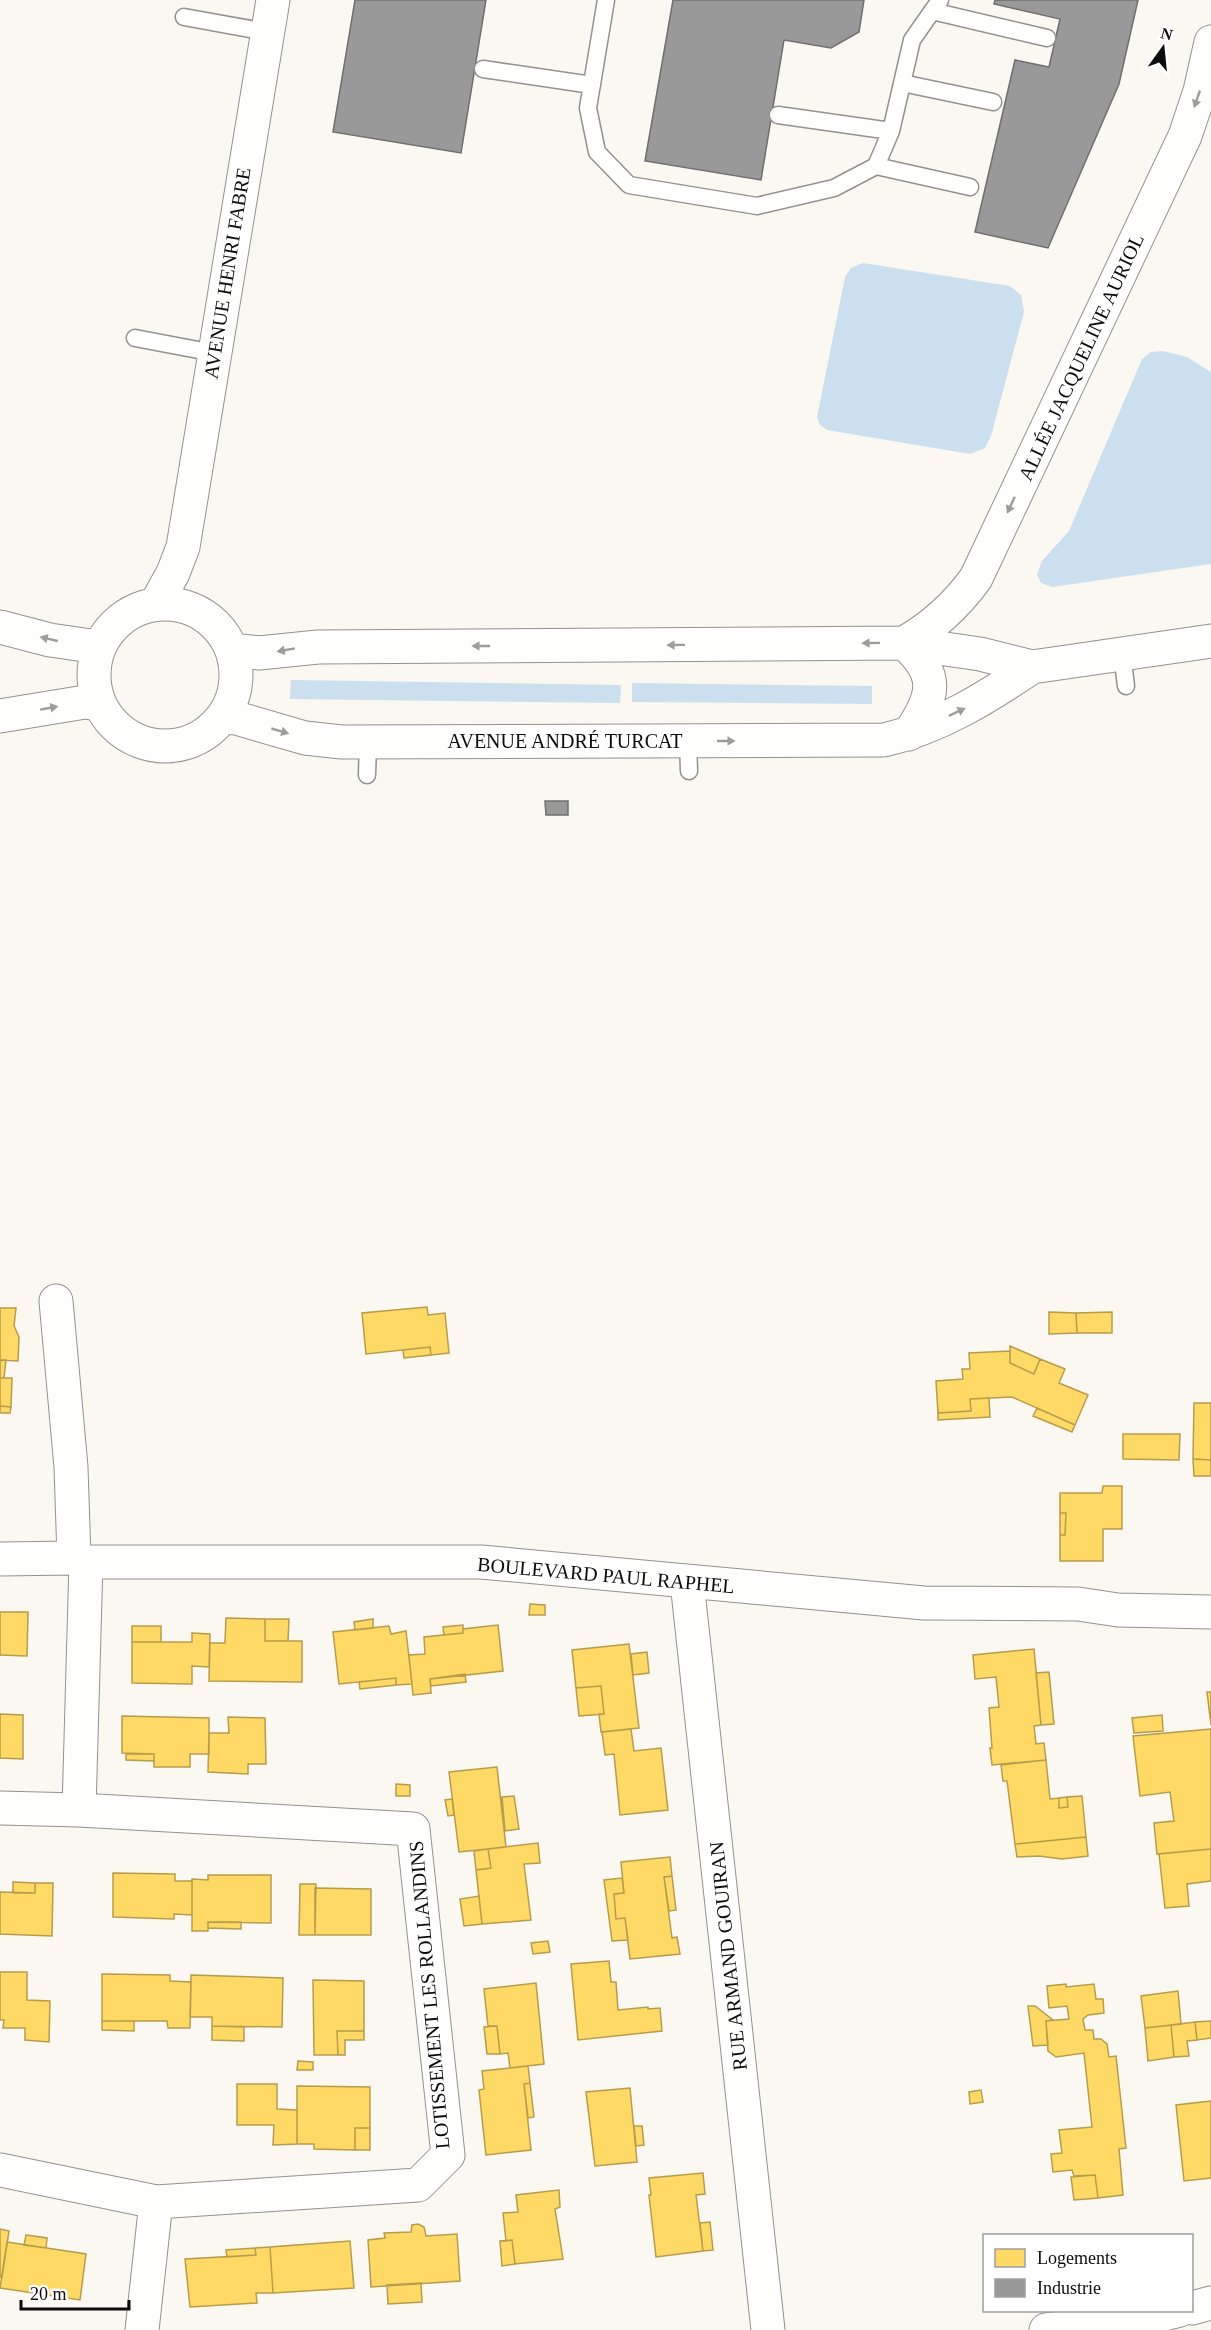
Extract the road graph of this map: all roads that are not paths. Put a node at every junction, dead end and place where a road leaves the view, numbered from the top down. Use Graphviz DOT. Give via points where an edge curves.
graph roads {
  1 [pos="273,0"];
  2 [pos="606,0"];
  3 [pos="936,5"];
  4 [pos="184,17"];
  5 [pos="267,32"];
  6 [pos="1047,38"];
  7 [pos="1211,42"];
  8 [pos="483,69"];
  9 [pos="902,83"];
  10 [pos="592,85"];
  11 [pos="993,102"];
  12 [pos="778,115"];
  13 [pos="891,131"];
  14 [pos="876,166"];
  15 [pos="970,187"];
  16 [pos="135,338"];
  17 [pos="214,353"];
  18 [pos="183,547"];
  19 [pos="156,604"];
  20 [pos="202,614"];
  21 [pos="0,627"];
  22 [pos="1211,641"];
  23 [pos="904,643"];
  24 [pos="98,647"];
  25 [pos="232,650"];
  26 [pos="1122,654"];
  27 [pos="1032,667"];
  28 [pos="1126,686"];
  29 [pos="98,704"];
  30 [pos="0,716"];
  31 [pos="224,717"];
  32 [pos="909,734"];
  33 [pos="368,742"];
  34 [pos="367,775"];
  35 [pos="56,1301"];
  36 [pos="0,1559"];
  37 [pos="80,1560"];
  38 [pos="687,1582"];
  39 [pos="1211,1612"];
  40 [pos="0,1808"];
  41 [pos="80,1810"];
  42 [pos="0,2170"];
  43 [pos="156,2202"];
  44 [pos="1211,2303"];
  45 [pos="1193,2308"];
  46 [pos="1172,2312"];
  47 [pos="142,2330"];
  48 [pos="768,2330"];
  49 [pos="1046,2330"];
  1 -- 5 [label="street, AVENUE HENRI FABRE"];
  2 -- 10 [label="lane"];
  3 -- 6 [label="lane"];
  3 -- 9 [label="lane" via="912,40"];
  4 -- 5 [label="lane"];
  5 -- 17 [label="street, AVENUE HENRI FABRE"];
  7 -- 23 [label="street, ALLÉE JACQUELINE AURIOL, one-way" via="1185,136 976,578 928,630"];
  8 -- 10 [label="lane"];
  9 -- 11 [label="lane"];
  9 -- 13 [label="lane"];
  10 -- 14 [label="lane" via="588,108 597,152 629,185 757,206 834,188"];
  12 -- 13 [label="lane"];
  13 -- 14 [label="lane"];
  14 -- 15 [label="lane"];
  16 -- 17 [label="lane"];
  17 -- 18 [label="street, AVENUE HENRI FABRE"];
  18 -- 19 [label="street, AVENUE HENRI FABRE"];
  18 -- 20 [label="street, AVENUE HENRI FABRE" via="192,596"];
  19 -- 20 [label="street" via="181,605"];
  19 -- 24 [label="street" via="132,611 112,626"];
  20 -- 25 [label="street" via="220,629"];
  24 -- 21 [label="street, one-way"];
  22 -- 26 [label="street"];
  23 -- 25 [label="street, one-way" via="318,647 259,653"];
  23 -- 27 [label="street" via="980,654"];
  23 -- 32 [label="street" via="920,656 930,685 923,713"];
  24 -- 29 [label="street" via="92,676"];
  25 -- 31 [label="street" via="237,673 234,696"];
  26 -- 27 [label="street"];
  26 -- 28 [label="lane"];
  32 -- 27 [label="street, AVENUE ANDRÉ TURCAT, one-way" via="970,706"];
  30 -- 29 [label="street, one-way" via="86,702"];
  29 -- 31 [label="street" via="110,722 147,745 168,747 190,742 209,732"];
  31 -- 33 [label="street, AVENUE ANDRÉ TURCAT, one-way" via="305,738"];
  33 -- 32 [label="street, AVENUE ANDRÉ TURCAT, one-way" via="688,756 884,740"];
  33 -- 34 [label="lane"];
  35 -- 37 [label="street"];
  36 -- 37 [label="street, BOULEVARD PAUL RAPHEL"];
  37 -- 38 [label="street, BOULEVARD PAUL RAPHEL" via="481,1562"];
  37 -- 41 [label="street"];
  38 -- 39 [label="street, BOULEVARD PAUL RAPHEL" via="924,1603 1078,1604 1118,1610"];
  38 -- 48 [label="street, RUE ARMAND GOUIRAN"];
  40 -- 41 [label="street, LOTISSEMENT LES ROLLANDINS"];
  41 -- 43 [label="street, LOTISSEMENT LES ROLLANDINS" via="413,1829 448,2155 418,2185"];
  42 -- 43 [label="street, LOTISSEMENT LES ROLLANDINS"];
  43 -- 47 [label="street"];
  44 -- 45 [label="street"];
  46 -- 49 [label="street"];
}
